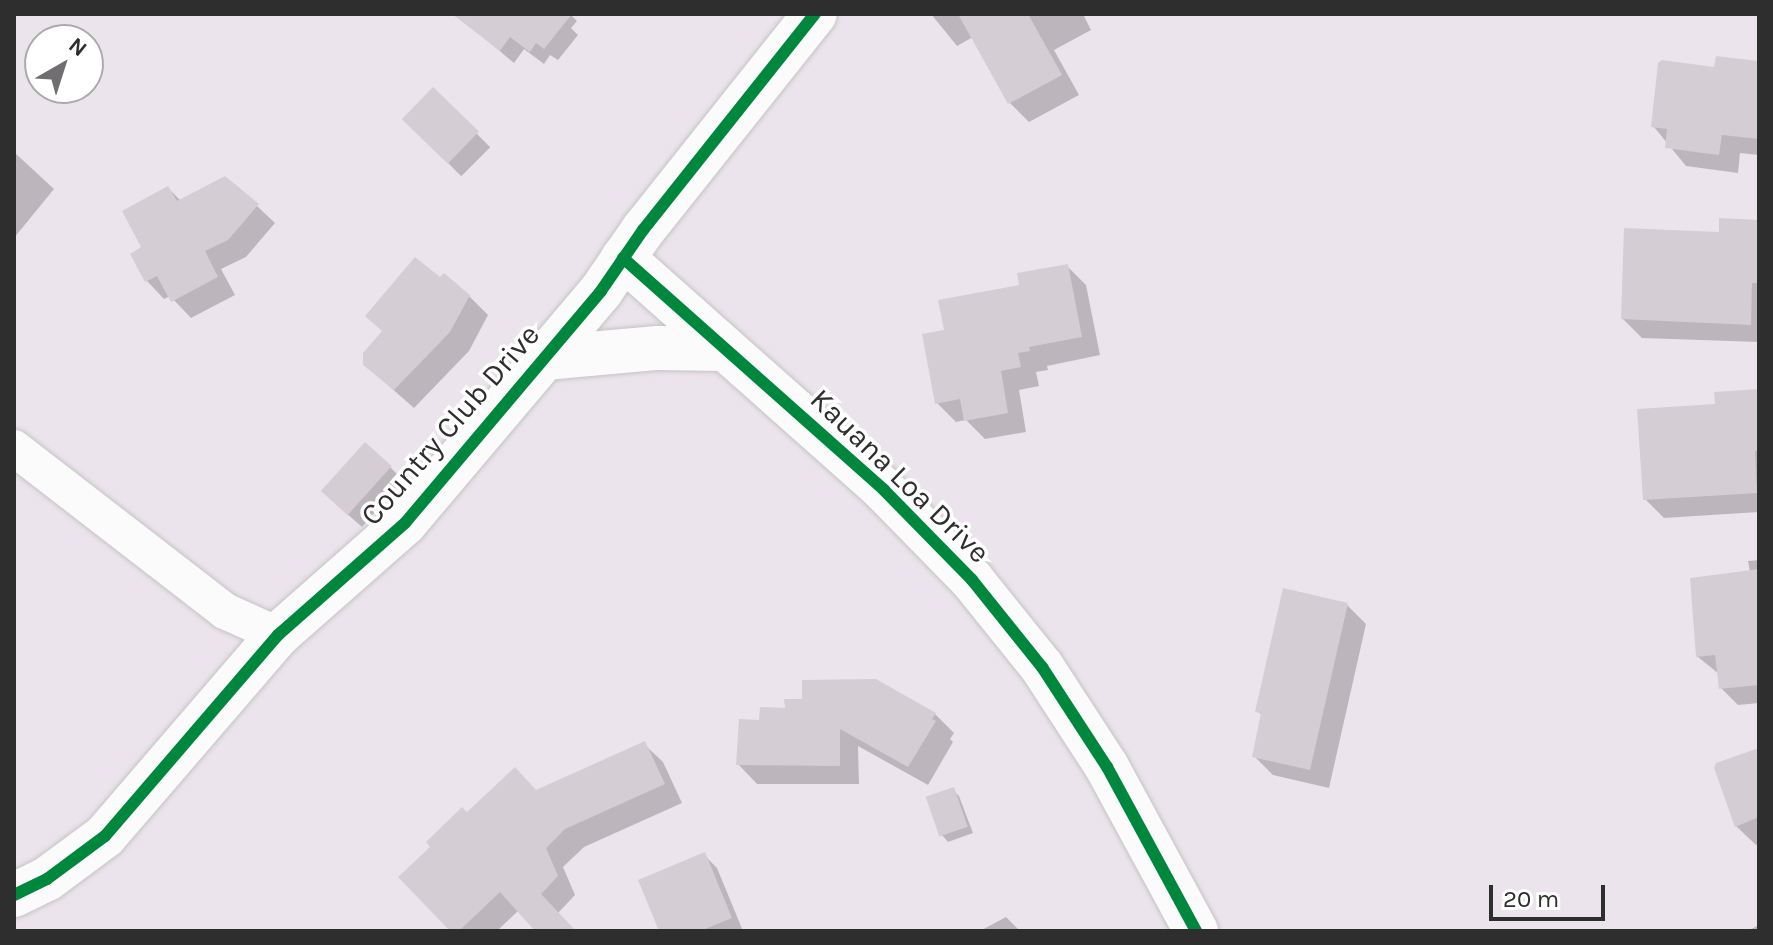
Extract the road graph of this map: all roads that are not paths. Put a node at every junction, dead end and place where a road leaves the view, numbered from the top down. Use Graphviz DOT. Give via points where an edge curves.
graph roads {
  1 [pos="815,14"];
  2 [pos="623,258"];
  3 [pos="725,349"];
  4 [pos="545,358"];
  5 [pos="14,448"];
  6 [pos="278,635"];
  7 [pos="14,895"];
  8 [pos="1196,931"];
  1 -- 2 [label="street, Country Club Drive"];
  2 -- 3 [label="street, Kauana Loa Drive"];
  2 -- 4 [label="street, Country Club Drive"];
  3 -- 4 [label="street" via="658,348"];
  3 -- 8 [label="street, Kauana Loa Drive" via="884,490 972,580 1042,667 1107,767"];
  4 -- 6 [label="street, Country Club Drive" via="405,523"];
  5 -- 6 [label="street" via="225,611"];
  6 -- 7 [label="street, Country Club Drive" via="105,836 47,879"];
}
